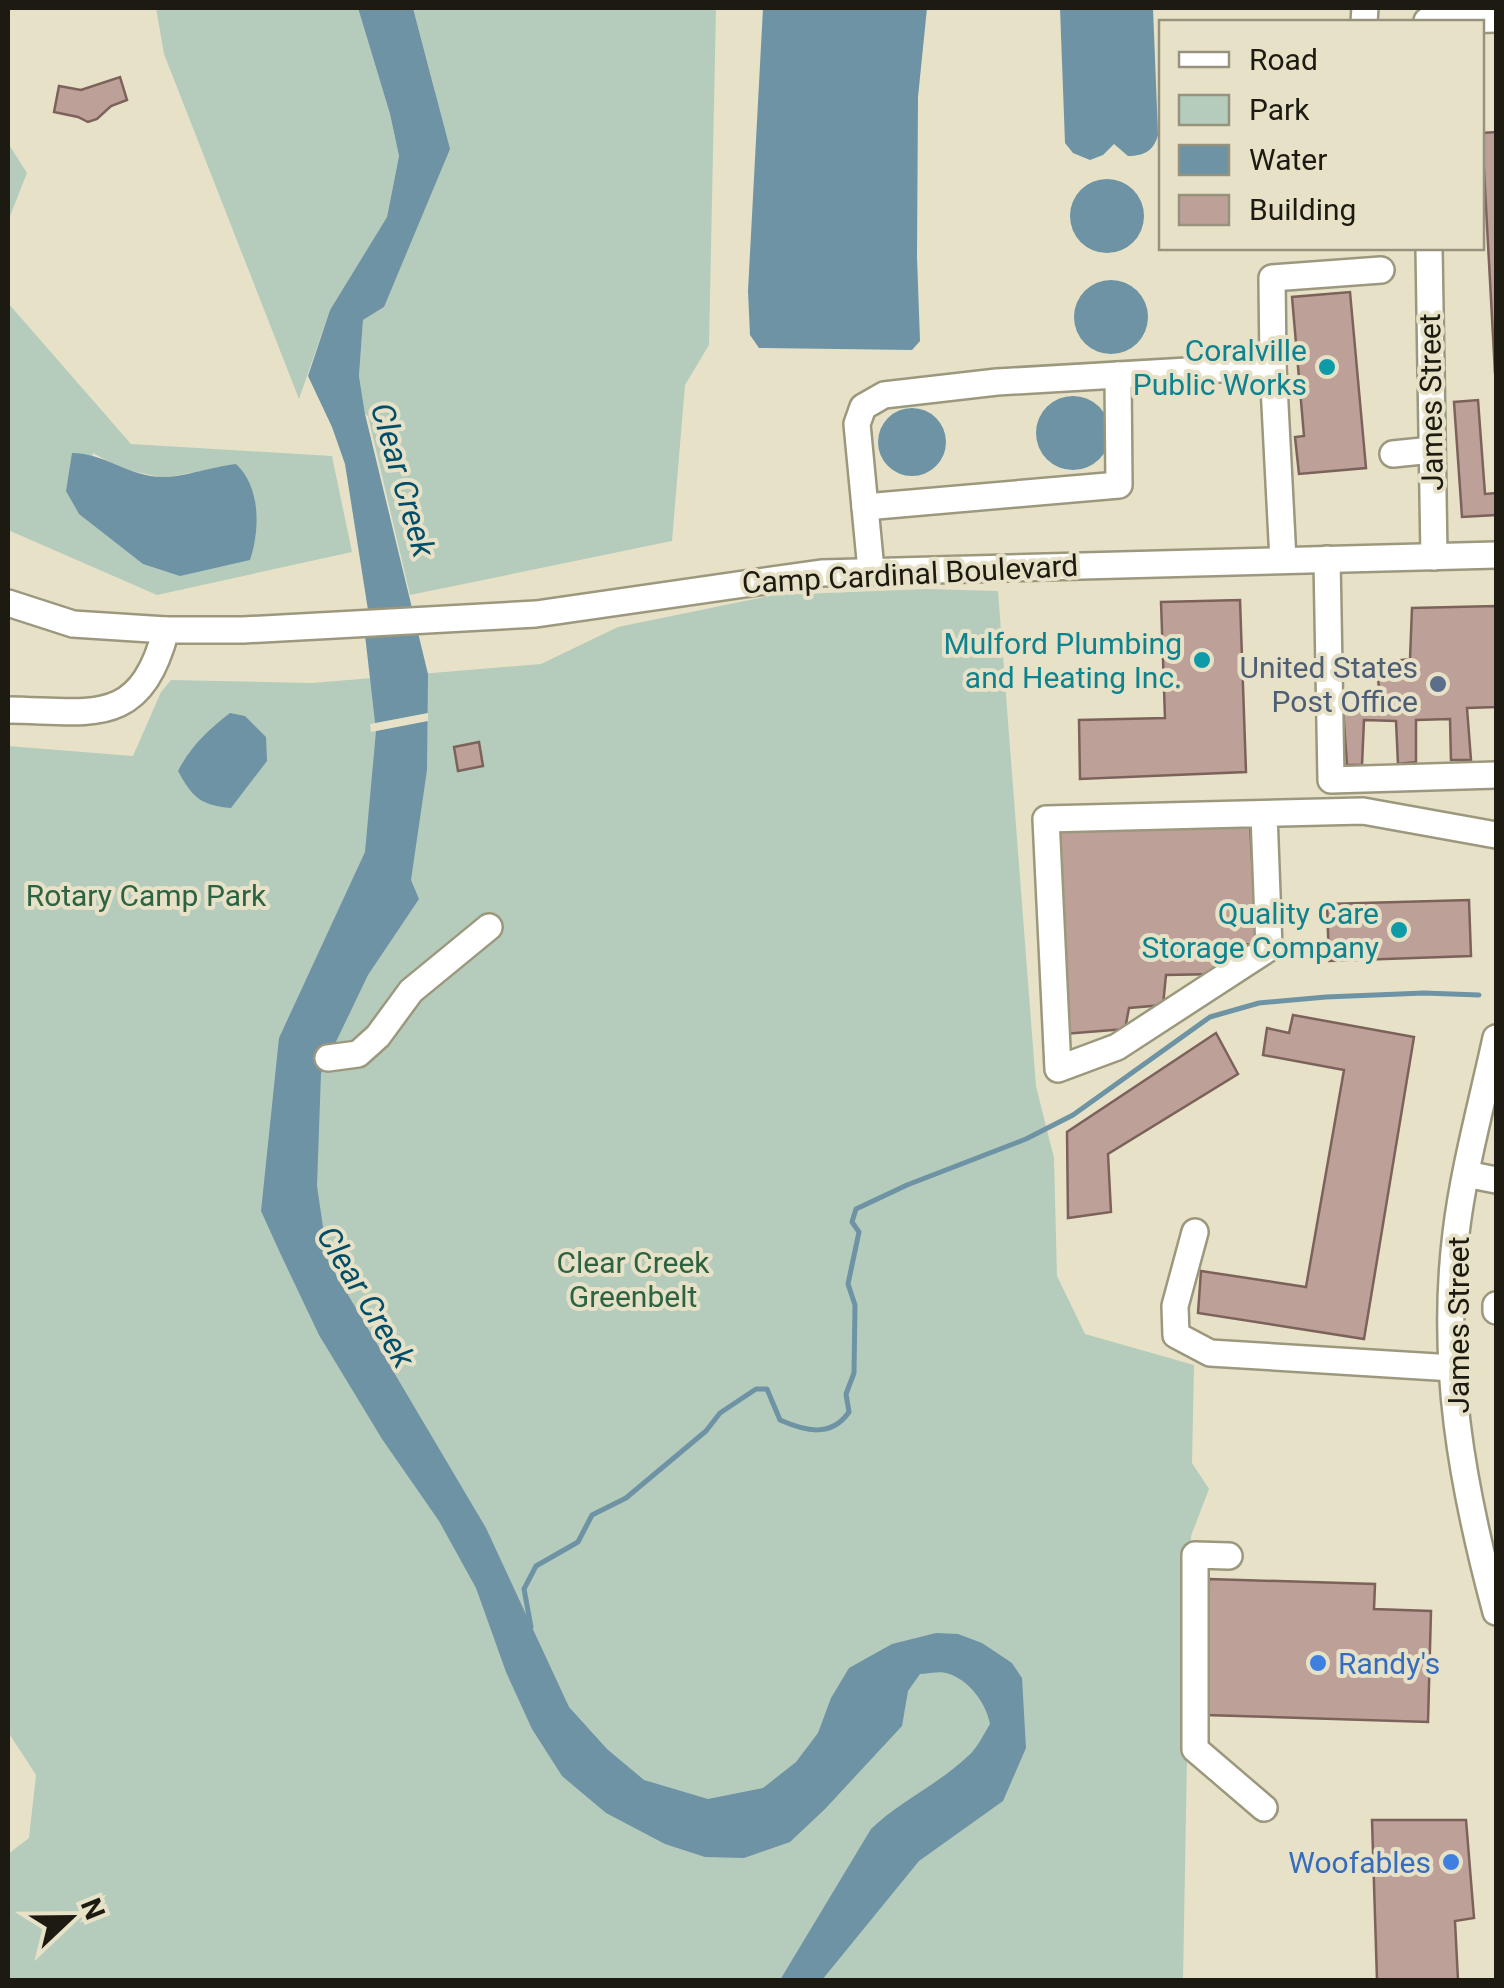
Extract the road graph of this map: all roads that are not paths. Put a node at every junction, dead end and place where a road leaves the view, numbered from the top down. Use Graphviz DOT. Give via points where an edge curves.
graph roads {
  1 [pos="1427,17"];
  2 [pos="1496,18"];
  3 [pos="1428,250"];
  4 [pos="1380,270"];
  5 [pos="1273,366"];
  6 [pos="1118,375"];
  7 [pos="1432,450"];
  8 [pos="1392,454"];
  9 [pos="865,507"];
  10 [pos="1496,555"];
  11 [pos="1434,557"];
  12 [pos="1327,559"];
  13 [pos="1283,560"];
  14 [pos="871,570"];
  15 [pos="8,585"];
  16 [pos="8,603"];
  17 [pos="166,630"];
  18 [pos="8,710"];
  19 [pos="1496,775"];
  20 [pos="1264,814"];
  21 [pos="1496,836"];
  22 [pos="490,927"];
  23 [pos="1496,1041"];
  24 [pos="328,1058"];
  25 [pos="1466,1174"];
  26 [pos="1496,1180"];
  27 [pos="1195,1232"];
  28 [pos="1453,1368"];
  29 [pos="1229,1556"];
  30 [pos="1496,1612"];
  31 [pos="1264,1808"];
  1 -- 2 [label="street"];
  3 -- 7 [label="street, James Street"];
  4 -- 5 [label="street" via="1272,278"];
  5 -- 6 [label="street"];
  5 -- 13 [label="street"];
  6 -- 9 [label="street" via="884,395 864,407 857,424"];
  6 -- 9 [label="street" via="1119,485"];
  7 -- 8 [label="street"];
  7 -- 11 [label="street, James Street"];
  9 -- 14 [label="street"];
  10 -- 11 [label="street, Camp Cardinal Boulevard"];
  11 -- 12 [label="street, Camp Cardinal Boulevard"];
  12 -- 13 [label="street, Camp Cardinal Boulevard"];
  12 -- 19 [label="street" via="1331,780"];
  13 -- 14 [label="street, Camp Cardinal Boulevard"];
  14 -- 17 [label="street, Camp Cardinal Boulevard" via="484,618"];
  15 -- 17 [label="street"];
  16 -- 17 [label="street" via="73,624"];
  17 -- 18 [label="street" via="158,662 136,696 96,713"];
  20 -- 20 [label="street" via="1046,820 1058,1069 1116,1047 1269,948"];
  20 -- 21 [label="street" via="1363,811"];
  22 -- 24 [label="street" via="411,991 358,1054"];
  23 -- 25 [label="street, James Street"];
  25 -- 26 [label="street"];
  25 -- 28 [label="street, James Street" via="1452,1287"];
  27 -- 28 [label="street" via="1176,1306 1176,1335 1210,1353"];
  28 -- 30 [label="street, James Street" via="1471,1517"];
  29 -- 31 [label="street" via="1195,1554 1195,1748"];
}
